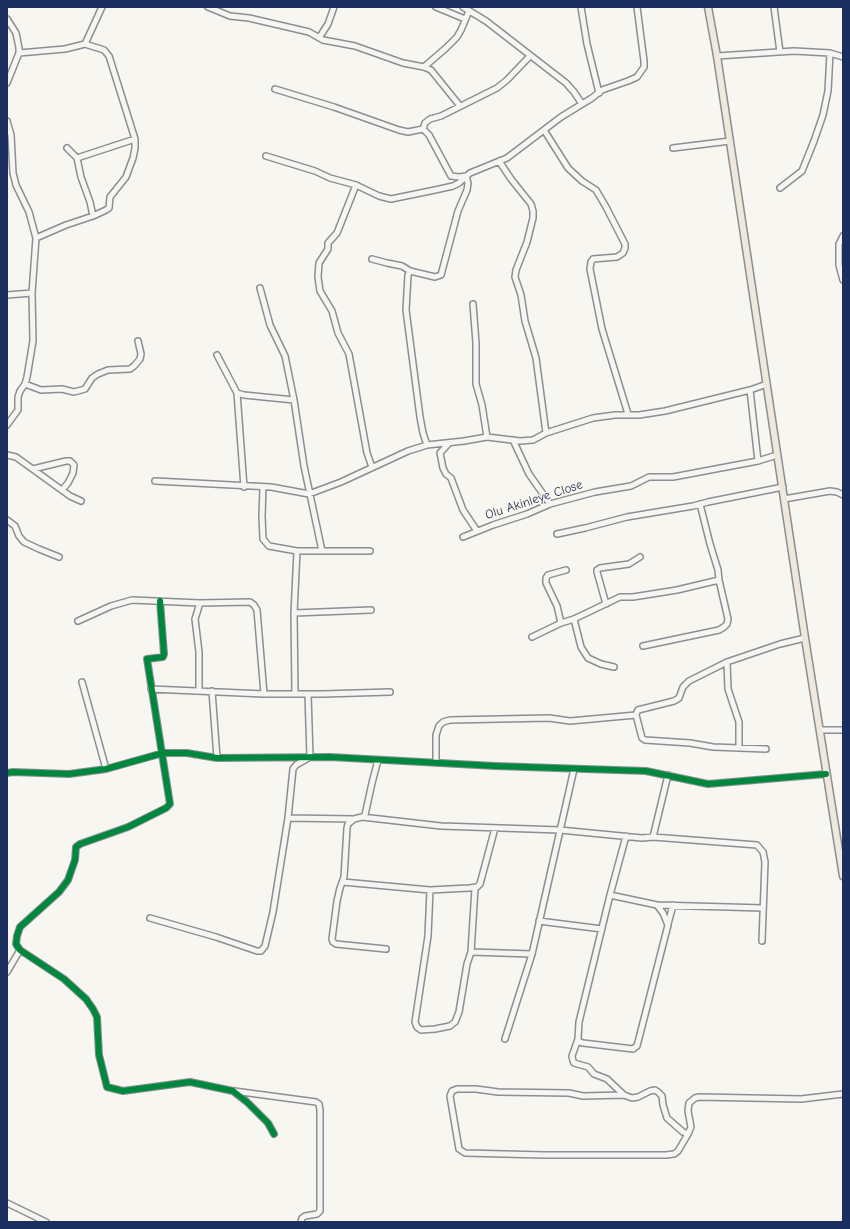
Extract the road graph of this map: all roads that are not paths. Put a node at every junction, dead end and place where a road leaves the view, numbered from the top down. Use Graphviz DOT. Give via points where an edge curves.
graph roads {
  1 [pos="102,7"];
  2 [pos="208,7"];
  3 [pos="334,7"];
  4 [pos="436,7"];
  5 [pos="463,7"];
  6 [pos="581,7"];
  7 [pos="637,7"];
  8 [pos="708,7"];
  9 [pos="774,7"];
  10 [pos="469,11"];
  11 [pos="7,19"];
  12 [pos="465,19"];
  13 [pos="319,38"];
  14 [pos="85,44"];
  15 [pos="780,52"];
  16 [pos="19,53"];
  17 [pos="830,53"];
  18 [pos="530,56"];
  19 [pos="717,56"];
  20 [pos="843,57"];
  21 [pos="424,67"];
  22 [pos="7,84"];
  23 [pos="275,89"];
  24 [pos="598,93"];
  25 [pos="582,104"];
  26 [pos="460,106"];
  27 [pos="7,121"];
  28 [pos="424,129"];
  29 [pos="544,130"];
  30 [pos="135,139"];
  31 [pos="730,141"];
  32 [pos="67,148"];
  33 [pos="672,148"];
  34 [pos="266,156"];
  35 [pos="77,158"];
  36 [pos="499,161"];
  37 [pos="466,176"];
  38 [pos="356,185"];
  39 [pos="780,188"];
  40 [pos="93,216"];
  41 [pos="843,236"];
  42 [pos="36,238"];
  43 [pos="372,259"];
  44 [pos="410,272"];
  45 [pos="843,280"];
  46 [pos="260,288"];
  47 [pos="32,293"];
  48 [pos="7,295"];
  49 [pos="473,304"];
  50 [pos="138,341"];
  51 [pos="217,355"];
  52 [pos="25,384"];
  53 [pos="767,384"];
  54 [pos="750,390"];
  55 [pos="238,393"];
  56 [pos="294,400"];
  57 [pos="628,414"];
  58 [pos="7,425"];
  59 [pos="546,434"];
  60 [pos="487,437"];
  61 [pos="513,440"];
  62 [pos="449,442"];
  63 [pos="427,445"];
  64 [pos="7,455"];
  65 [pos="777,455"];
  66 [pos="758,461"];
  67 [pos="372,467"];
  68 [pos="33,469"];
  69 [pos="155,481"];
  70 [pos="244,486"];
  71 [pos="263,487"];
  72 [pos="783,487"];
  73 [pos="62,490"];
  74 [pos="309,494"];
  75 [pos="843,495"];
  76 [pos="784,499"];
  77 [pos="81,502"];
  78 [pos="550,504"];
  79 [pos="700,504"];
  80 [pos="7,521"];
  81 [pos="477,531"];
  82 [pos="556,534"];
  83 [pos="463,537"];
  84 [pos="297,551"];
  85 [pos="322,551"];
  86 [pos="370,552"];
  87 [pos="640,556"];
  88 [pos="59,557"];
  89 [pos="566,570"];
  90 [pos="719,580"];
  91 [pos="160,601"];
  92 [pos="200,603"];
  93 [pos="606,604"];
  94 [pos="371,610"];
  95 [pos="294,613"];
  96 [pos="574,618"];
  97 [pos="78,621"];
  98 [pos="561,623"];
  99 [pos="532,637"];
  100 [pos="805,638"];
  101 [pos="644,646"];
  102 [pos="727,662"];
  103 [pos="614,666"];
  104 [pos="82,682"];
  105 [pos="151,689"];
  106 [pos="199,691"];
  107 [pos="212,691"];
  108 [pos="390,692"];
  109 [pos="264,694"];
  110 [pos="295,694"];
  111 [pos="308,694"];
  112 [pos="636,715"];
  113 [pos="820,730"];
  114 [pos="843,730"];
  115 [pos="739,748"];
  116 [pos="766,749"];
  117 [pos="163,753"];
  118 [pos="310,757"];
  119 [pos="217,758"];
  120 [pos="378,760"];
  121 [pos="436,763"];
  122 [pos="106,769"];
  123 [pos="574,769"];
  124 [pos="7,773"];
  125 [pos="826,774"];
  126 [pos="668,775"];
  127 [pos="362,817"];
  128 [pos="288,818"];
  129 [pos="354,819"];
  130 [pos="495,828"];
  131 [pos="560,830"];
  132 [pos="626,836"];
  133 [pos="653,837"];
  134 [pos="843,876"];
  135 [pos="343,882"];
  136 [pos="475,888"];
  137 [pos="430,890"];
  138 [pos="610,895"];
  139 [pos="657,905"];
  140 [pos="673,905"];
  141 [pos="763,908"];
  142 [pos="150,918"];
  143 [pos="539,921"];
  144 [pos="668,925"];
  145 [pos="602,929"];
  146 [pos="762,941"];
  147 [pos="386,949"];
  148 [pos="20,950"];
  149 [pos="471,952"];
  150 [pos="532,954"];
  151 [pos="7,972"];
  152 [pos="505,1039"];
  153 [pos="578,1039"];
  154 [pos="233,1091"];
  155 [pos="843,1094"];
  156 [pos="624,1095"];
  157 [pos="274,1134"];
  158 [pos="688,1134"];
  159 [pos="7,1203"];
  160 [pos="46,1222"];
  161 [pos="300,1222"];
  1 -- 14 [label="street"];
  2 -- 13 [label="street" via="230,16 309,32"];
  3 -- 13 [label="street" via="328,24"];
  4 -- 12 [label="street"];
  5 -- 10 [label="street"];
  6 -- 24 [label="street"];
  7 -- 24 [label="street" via="644,67 637,76"];
  8 -- 19 [label="main road"];
  9 -- 15 [label="street"];
  10 -- 12 [label="street"];
  10 -- 18 [label="street" via="486,21"];
  11 -- 16 [label="street" via="16,33"];
  12 -- 21 [label="street" via="457,36"];
  13 -- 21 [label="street"];
  14 -- 16 [label="street"];
  14 -- 30 [label="street" via="104,50 109,56"];
  15 -- 17 [label="street"];
  15 -- 19 [label="street"];
  16 -- 22 [label="street"];
  17 -- 20 [label="street"];
  17 -- 39 [label="street" via="828,91 814,141 802,171"];
  18 -- 25 [label="street" via="566,83"];
  18 -- 26 [label="street" via="502,84"];
  19 -- 31 [label="main road"];
  21 -- 26 [label="street" via="431,70"];
  23 -- 28 [label="street" via="399,130 408,132"];
  24 -- 25 [label="street"];
  25 -- 29 [label="street"];
  26 -- 28 [label="street" via="427,121"];
  27 -- 42 [label="street" via="11,135 13,173 29,212"];
  28 -- 37 [label="street" via="451,176"];
  29 -- 36 [label="street" via="507,158"];
  29 -- 57 [label="street" via="568,168 599,193 625,244 623,252 617,257 593,259 590,269 602,329"];
  30 -- 35 [label="street"];
  30 -- 40 [label="street" via="135,148 126,177 110,198 109,208"];
  31 -- 33 [label="street"];
  31 -- 53 [label="main road"];
  32 -- 35 [label="street"];
  34 -- 38 [label="street"];
  35 -- 40 [label="street"];
  36 -- 37 [label="street"];
  36 -- 59 [label="street" via="531,204 533,211 527,242 515,276 536,358"];
  37 -- 38 [label="street" via="453,186 394,199 379,196"];
  37 -- 44 [label="street" via="467,190 458,211 442,275 436,277"];
  38 -- 67 [label="street" via="336,233 328,243 328,250 319,263 318,277 320,291 332,311 338,333 349,354 367,453"];
  40 -- 42 [label="street"];
  41 -- 45 [label="street" via="839,244 838,265"];
  42 -- 47 [label="street"];
  43 -- 44 [label="street" via="402,266"];
  44 -- 63 [label="street" via="406,310 420,417"];
  46 -- 56 [label="street" via="270,324 286,356"];
  47 -- 48 [label="street"];
  47 -- 52 [label="street" via="33,341"];
  49 -- 60 [label="street" via="476,384"];
  50 -- 52 [label="street" via="141,354 134,366 130,369 108,370 98,374 85,389 74,392 62,389 41,390"];
  51 -- 55 [label="street"];
  52 -- 58 [label="street" via="18,398 18,410"];
  53 -- 54 [label="street"];
  53 -- 65 [label="main road"];
  54 -- 57 [label="street" via="665,411"];
  54 -- 66 [label="street"];
  55 -- 56 [label="street"];
  55 -- 70 [label="street"];
  56 -- 74 [label="street"];
  57 -- 59 [label="street" via="593,418"];
  59 -- 61 [label="street" via="533,440"];
  60 -- 61 [label="street"];
  60 -- 62 [label="street"];
  61 -- 78 [label="street" via="529,474"];
  62 -- 63 [label="street"];
  62 -- 81 [label="street" via="440,453 443,468 451,478 463,510"];
  63 -- 67 [label="street"];
  64 -- 68 [label="street" via="16,457"];
  65 -- 66 [label="street, Olu Akinleye Close"];
  65 -- 72 [label="main road"];
  66 -- 78 [label="street, Olu Akinleye Close" via="673,477 649,477 631,486"];
  67 -- 74 [label="street"];
  68 -- 73 [label="street"];
  68 -- 73 [label="street" via="70,461 74,465 73,473"];
  69 -- 70 [label="street"];
  70 -- 71 [label="street"];
  71 -- 74 [label="street"];
  71 -- 84 [label="street" via="263,539 269,546"];
  72 -- 76 [label="main road"];
  72 -- 79 [label="street"];
  73 -- 77 [label="street"];
  74 -- 85 [label="street"];
  75 -- 76 [label="street" via="830,491"];
  76 -- 100 [label="main road"];
  78 -- 81 [label="street, Olu Akinleye Close"];
  79 -- 82 [label="street" via="627,517"];
  79 -- 90 [label="street"];
  80 -- 88 [label="street" via="15,526 24,542"];
  81 -- 83 [label="street, Olu Akinleye Close"];
  84 -- 85 [label="street"];
  84 -- 95 [label="street"];
  85 -- 86 [label="street"];
  87 -- 93 [label="street" via="629,564 597,570"];
  89 -- 98 [label="street" via="548,575 546,578"];
  90 -- 93 [label="street" via="677,590 620,598"];
  90 -- 101 [label="street" via="728,619 724,627"];
  91 -- 92 [label="street"];
  91 -- 97 [label="street" via="132,600 111,606"];
  91 -- 105 [label="street" via="164,654 163,657 147,659"];
  92 -- 106 [label="street" via="196,619"];
  92 -- 109 [label="street" via="254,604 257,610"];
  93 -- 96 [label="street"];
  94 -- 95 [label="street"];
  95 -- 110 [label="street"];
  96 -- 98 [label="street"];
  96 -- 103 [label="street" via="581,647 588,658"];
  98 -- 99 [label="street"];
  100 -- 102 [label="street"];
  100 -- 113 [label="main road"];
  102 -- 112 [label="street" via="689,681 674,702 638,710"];
  102 -- 115 [label="street" via="728,689 739,722"];
  104 -- 122 [label="street"];
  105 -- 106 [label="street"];
  105 -- 117 [label="street"];
  106 -- 107 [label="street"];
  107 -- 109 [label="street"];
  107 -- 119 [label="street"];
  108 -- 111 [label="street"];
  109 -- 110 [label="street"];
  110 -- 111 [label="street"];
  111 -- 118 [label="street"];
  112 -- 115 [label="street" via="642,738 645,740"];
  112 -- 121 [label="street" via="570,721 549,718 450,720 443,722 436,734"];
  113 -- 114 [label="street"];
  113 -- 125 [label="main road"];
  115 -- 116 [label="street"];
  117 -- 119 [label="street" via="187,753"];
  117 -- 122 [label="street"];
  117 -- 148 [label="street" via="170,804 128,827 76,847 75,860 68,880 59,892 20,927 16,944"];
  118 -- 119 [label="street"];
  118 -- 120 [label="street"];
  118 -- 128 [label="street" via="293,769"];
  120 -- 121 [label="street"];
  120 -- 127 [label="street" via="365,815"];
  121 -- 123 [label="street"];
  122 -- 124 [label="street" via="70,774"];
  123 -- 126 [label="street" via="646,771"];
  123 -- 131 [label="street"];
  125 -- 126 [label="street" via="708,784"];
  125 -- 134 [label="main road"];
  126 -- 133 [label="street"];
  127 -- 129 [label="street"];
  127 -- 130 [label="street" via="441,826"];
  128 -- 129 [label="street"];
  128 -- 142 [label="street" via="273,912 261,951"];
  129 -- 135 [label="street" via="348,824 346,833"];
  130 -- 131 [label="street"];
  130 -- 136 [label="street" via="480,884"];
  131 -- 132 [label="street"];
  131 -- 143 [label="street"];
  132 -- 133 [label="street"];
  132 -- 138 [label="street"];
  133 -- 141 [label="street" via="757,845 763,852 765,862"];
  135 -- 137 [label="street"];
  135 -- 147 [label="street" via="337,901 333,942"];
  136 -- 137 [label="street"];
  136 -- 149 [label="street"];
  137 -- 149 [label="street" via="428,936 415,1022 421,1030 450,1026 455,1022"];
  138 -- 139 [label="street"];
  138 -- 145 [label="street"];
  139 -- 140 [label="street"];
  139 -- 144 [label="street"];
  140 -- 141 [label="street"];
  140 -- 144 [label="street"];
  141 -- 146 [label="street"];
  143 -- 145 [label="street"];
  143 -- 150 [label="street"];
  144 -- 153 [label="street" via="636,1048 583,1043"];
  145 -- 153 [label="street" via="579,1022"];
  148 -- 151 [label="street"];
  148 -- 154 [label="street" via="64,979 86,998 93,1008 97,1017 99,1054 107,1087 123,1091 190,1082"];
  149 -- 150 [label="street"];
  150 -- 152 [label="street"];
  153 -- 156 [label="street" via="572,1056 573,1061 607,1079"];
  154 -- 157 [label="street" via="268,1123"];
  154 -- 161 [label="street" via="319,1104 320,1211 304,1216"];
  155 -- 158 [label="street" via="801,1099 694,1098 689,1103 691,1127"];
  156 -- 158 [label="street" via="632,1098 654,1090 658,1092 662,1096 667,1118"];
  156 -- 158 [label="street" via="583,1096 569,1092 457,1089 452,1091 450,1096 459,1149 465,1153 666,1155 678,1151"];
  159 -- 160 [label="street"];
}
